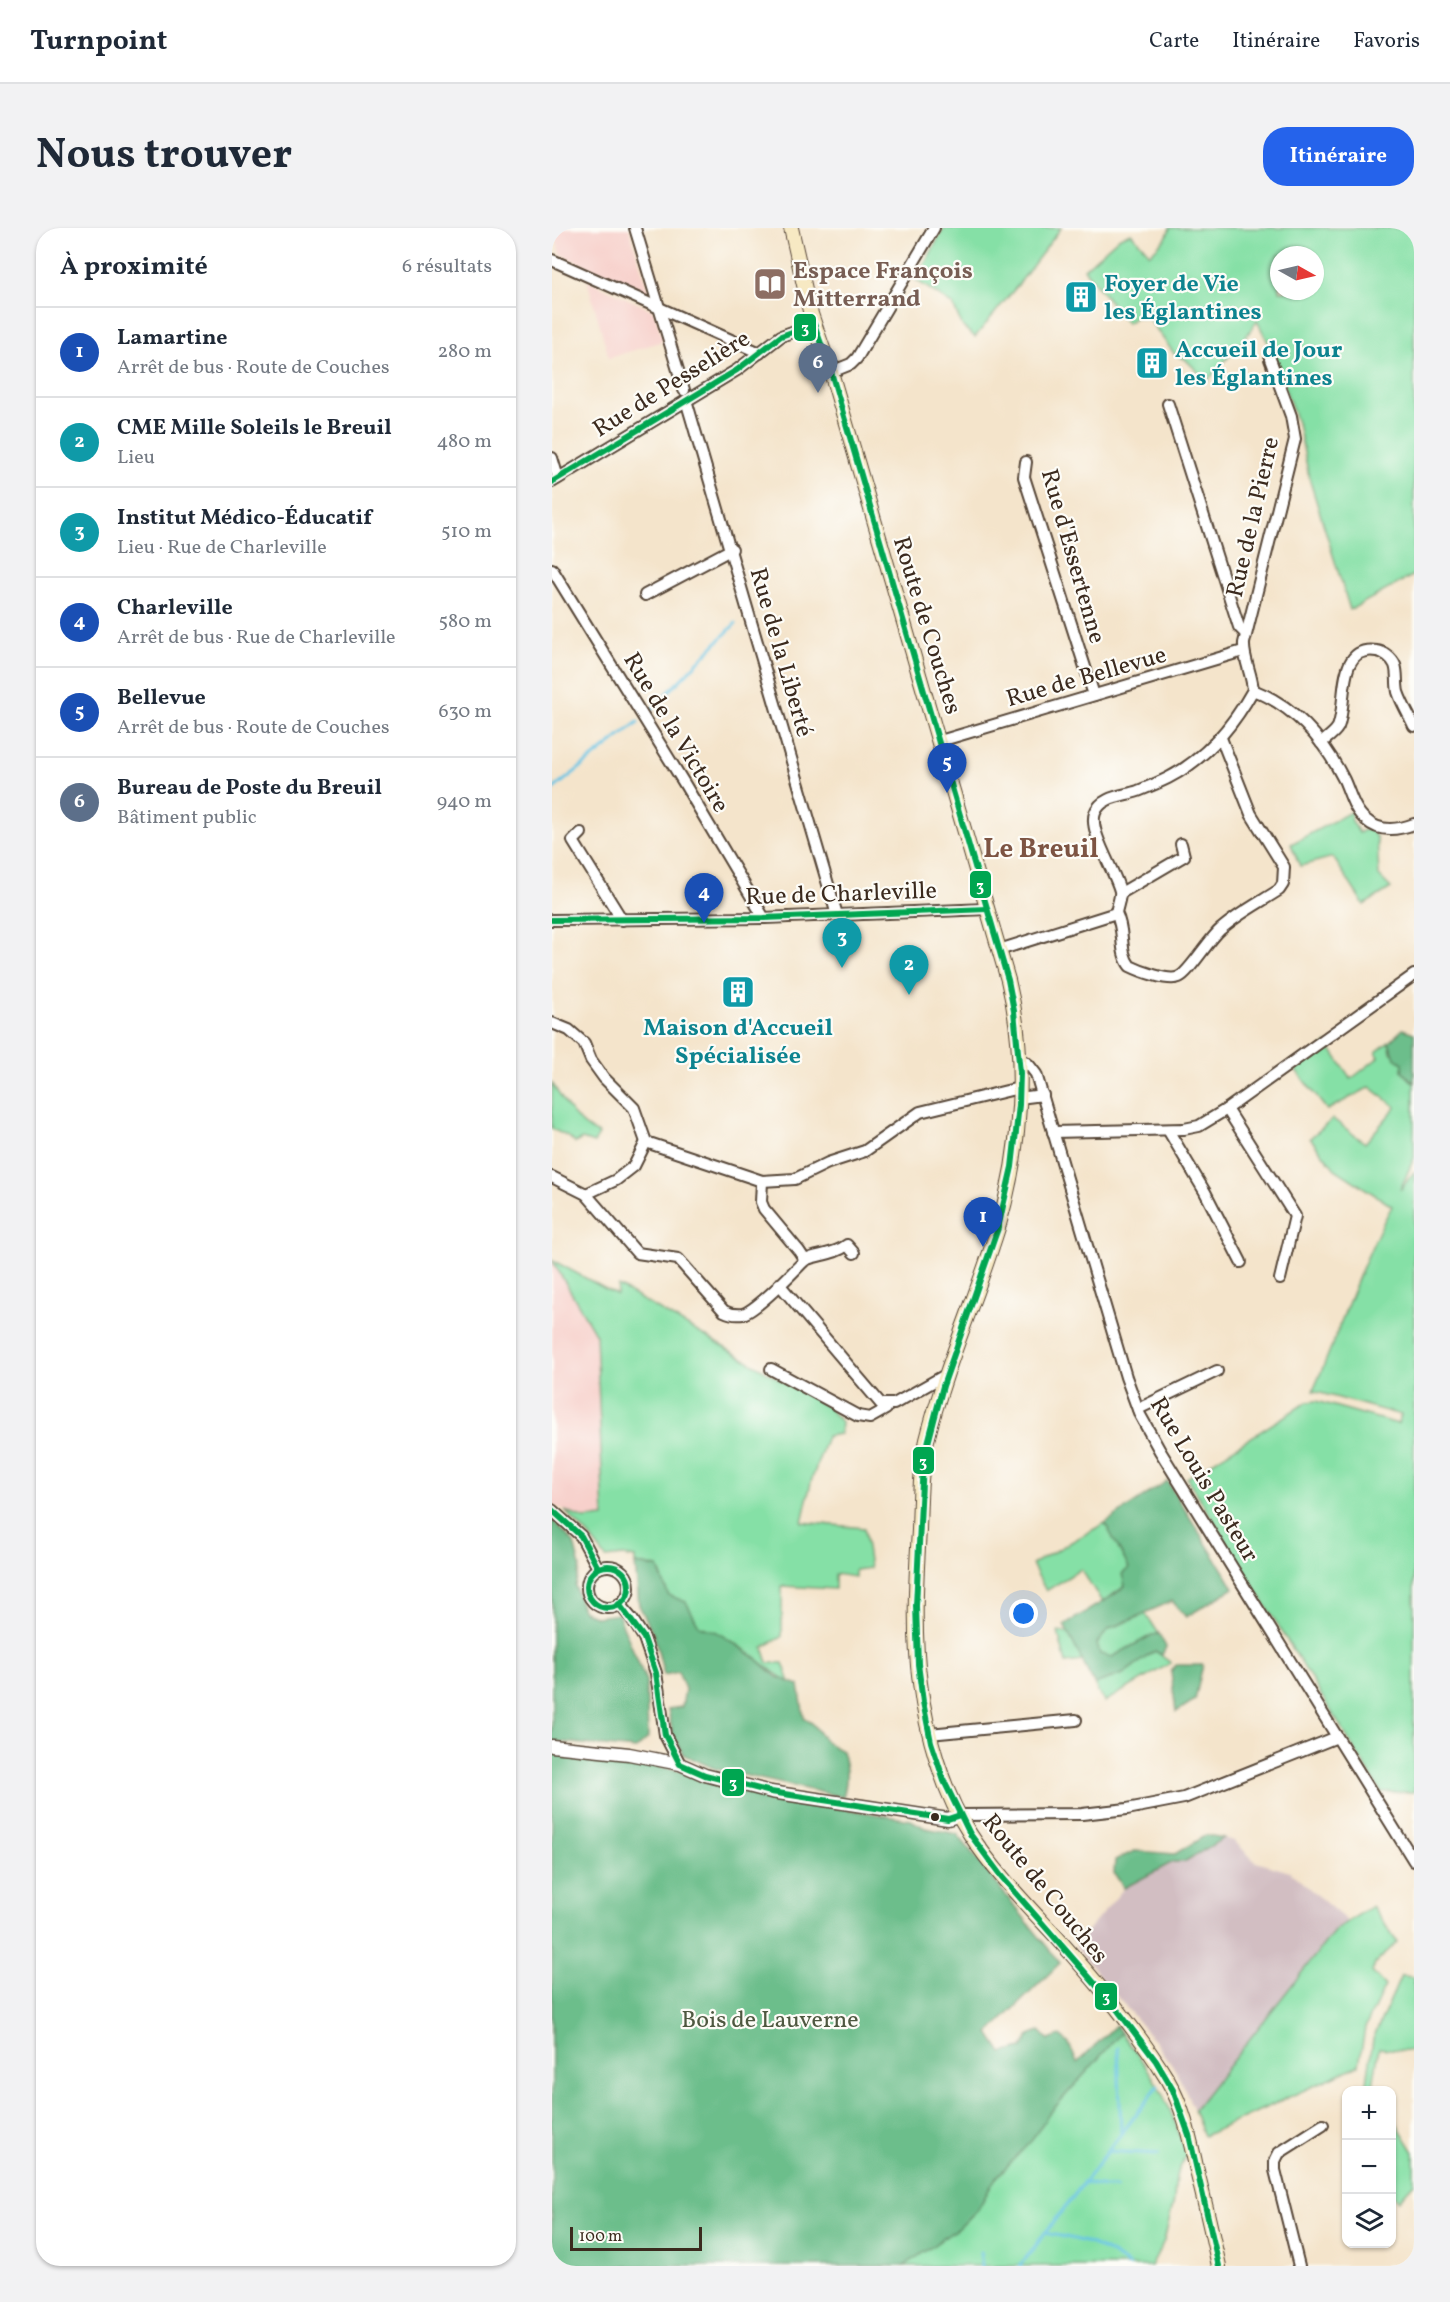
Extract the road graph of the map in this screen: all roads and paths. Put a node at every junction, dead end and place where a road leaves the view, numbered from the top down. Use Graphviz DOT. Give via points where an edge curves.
graph roads {
  1 [pos="635,228"];
  2 [pos="791,228"];
  3 [pos="934,228"];
  4 [pos="552,260"];
  5 [pos="658,307"];
  6 [pos="813,324"];
  7 [pos="760,353"];
  8 [pos="1270,358"];
  9 [pos="831,372"];
  10 [pos="685,395"];
  11 [pos="1168,404"];
  12 [pos="552,458"];
  13 [pos="1026,462"];
  14 [pos="555,480"];
  15 [pos="732,549"];
  16 [pos="552,569"];
  17 [pos="645,595"];
  18 [pos="1246,634"];
  19 [pos="1243,651"];
  20 [pos="1253,690"];
  21 [pos="1094,696"];
  22 [pos="1414,726"];
  23 [pos="1221,738"];
  24 [pos="940,741"];
  25 [pos="1321,743"];
  26 [pos="1414,824"];
  27 [pos="581,833"];
  28 [pos="1181,843"];
  29 [pos="1120,893"];
  30 [pos="987,909"];
  31 [pos="1116,913"];
  32 [pos="837,915"];
  33 [pos="764,918"];
  34 [pos="552,920"];
  35 [pos="622,921"];
  36 [pos="999,950"];
  37 [pos="1414,975"];
  38 [pos="552,1023"];
  39 [pos="1019,1057"];
  40 [pos="1020,1072"];
  41 [pos="1041,1089"];
  42 [pos="1019,1093"];
  43 [pos="1227,1109"];
  44 [pos="1168,1130"];
  45 [pos="1053,1132"];
  46 [pos="646,1142"];
  47 [pos="552,1177"];
  48 [pos="762,1181"];
  49 [pos="586,1194"];
  50 [pos="854,1253"];
  51 [pos="805,1260"];
  52 [pos="1241,1262"];
  53 [pos="1280,1279"];
  54 [pos="779,1284"];
  55 [pos="771,1369"];
  56 [pos="1218,1371"];
  57 [pos="947,1374"];
  58 [pos="887,1405"];
  59 [pos="1138,1409"];
  60 [pos="552,1510"];
  61 [pos="598,1568"];
  62 [pos="619,1604"];
  63 [pos="1076,1720"];
  64 [pos="929,1734"];
  65 [pos="1337,1737"];
  66 [pos="552,1746"];
  67 [pos="680,1764"];
  68 [pos="960,1815"];
  69 [pos="1414,1861"];
  70 [pos="1323,2125"];
  71 [pos="1219,2266"];
  72 [pos="1299,2266"];
  1 -- 5 [label="street, Rue de la Liberté"];
  2 -- 6 [label="main road, Route de Couches"];
  3 -- 9 [label="street" via="857,358"];
  4 -- 5 [label="street"];
  5 -- 7 [label="street"];
  5 -- 10 [label="street, Rue de la Liberté"];
  6 -- 7 [label="street, Rue de Pesselière" via="781,336"];
  6 -- 9 [label="main road, Route de Couches"];
  7 -- 10 [label="street, Rue de Pesselière" via="737,370"];
  8 -- 18 [label="street, Rue de la Pierre" via="1291,416 1294,438"];
  9 -- 24 [label="main road, Route de Couches"];
  10 -- 14 [label="street, Rue de Pesselière"];
  10 -- 15 [label="street, Rue de la Liberté"];
  11 -- 18 [label="street" via="1239,627"];
  12 -- 14 [label="street"];
  13 -- 21 [label="street, Rue d'Essertenne" via="1024,477"];
  15 -- 17 [label="street"];
  15 -- 32 [label="street, Rue de la Liberté"];
  16 -- 33 [label="street, Rue de la Victoire"];
  18 -- 19 [label="street, Rue de la Pierre"];
  19 -- 20 [label="street"];
  19 -- 21 [label="street, Rue de Bellevue"];
  20 -- 23 [label="street"];
  20 -- 25 [label="street" via="1285,707"];
  21 -- 24 [label="street, Rue de Bellevue"];
  22 -- 25 [label="street" via="1399,695 1395,665 1381,652 1364,651 1350,662 1336,730"];
  23 -- 29 [label="street" via="1171,776 1108,800 1096,810 1096,834"];
  23 -- 31 [label="street" via="1251,814 1284,867 1279,890 1238,915 1205,945 1182,975 1169,979 1130,966 1123,952 1123,932"];
  24 -- 30 [label="main road, Route de Couches"];
  25 -- 26 [label="street" via="1366,821 1388,830"];
  27 -- 35 [label="street" via="573,841"];
  28 -- 29 [label="street" via="1184,856"];
  29 -- 31 [label="street"];
  30 -- 32 [label="street, Rue de Charleville"];
  30 -- 36 [label="main road, Route de Couches"];
  31 -- 36 [label="street"];
  32 -- 33 [label="street, Rue de Charleville"];
  33 -- 35 [label="street, Rue de Charleville"];
  34 -- 35 [label="street, Rue de Charleville"];
  36 -- 39 [label="main road, Route de Couches" via="1015,1008"];
  37 -- 43 [label="street"];
  38 -- 46 [label="street" via="569,1030 584,1043 604,1078 634,1108"];
  39 -- 40 [label="main road, Route de Couches"];
  39 -- 41 [label="street, Rue Louis Pasteur" via="1036,1074"];
  40 -- 41 [label="street"];
  40 -- 42 [label="main road, Route de Couches"];
  41 -- 42 [label="street"];
  41 -- 45 [label="street, Rue Louis Pasteur"];
  42 -- 48 [label="street" via="930,1108 864,1151 795,1179"];
  42 -- 57 [label="main road, Route de Couches" via="1016,1141 1002,1213"];
  43 -- 44 [label="street" via="1199,1126"];
  43 -- 53 [label="street" via="1295,1216"];
  44 -- 45 [label="street"];
  44 -- 52 [label="street"];
  45 -- 59 [label="street, Rue Louis Pasteur"];
  46 -- 48 [label="street"];
  46 -- 49 [label="street" via="634,1166"];
  47 -- 49 [label="street"];
  48 -- 51 [label="street" via="764,1209"];
  49 -- 54 [label="street" via="637,1253 678,1259 730,1314 745,1313"];
  50 -- 51 [label="street" via="847,1245 838,1252"];
  51 -- 54 [label="street"];
  54 -- 58 [label="street" via="877,1400"];
  55 -- 58 [label="street" via="858,1416 870,1418"];
  56 -- 59 [label="street"];
  57 -- 58 [label="street" via="902,1401"];
  57 -- 64 [label="main road, Route de Couches" via="927,1439 917,1561 917,1659"];
  59 -- 65 [label="street, Rue Louis Pasteur"];
  60 -- 61 [label="street" via="581,1536"];
  61 -- 62 [label="street" via="611,1566 626,1577 628,1589"];
  61 -- 62 [label="street" via="588,1580 588,1594 597,1605"];
  62 -- 67 [label="street" via="644,1638 656,1673 665,1735"];
  63 -- 64 [label="street"];
  64 -- 68 [label="main road, Route de Couches"];
  65 -- 68 [label="street" via="1167,1802 1082,1814"];
  65 -- 69 [label="street, Rue Louis Pasteur"];
  66 -- 67 [label="street"];
  67 -- 68 [label="street" via="705,1775 771,1792 948,1819"];
  68 -- 71 [label="main road, Route de Couches" via="970,1835 1128,2023 1166,2077 1186,2123"];
  70 -- 72 [label="street" via="1279,2153 1275,2161"];
}
